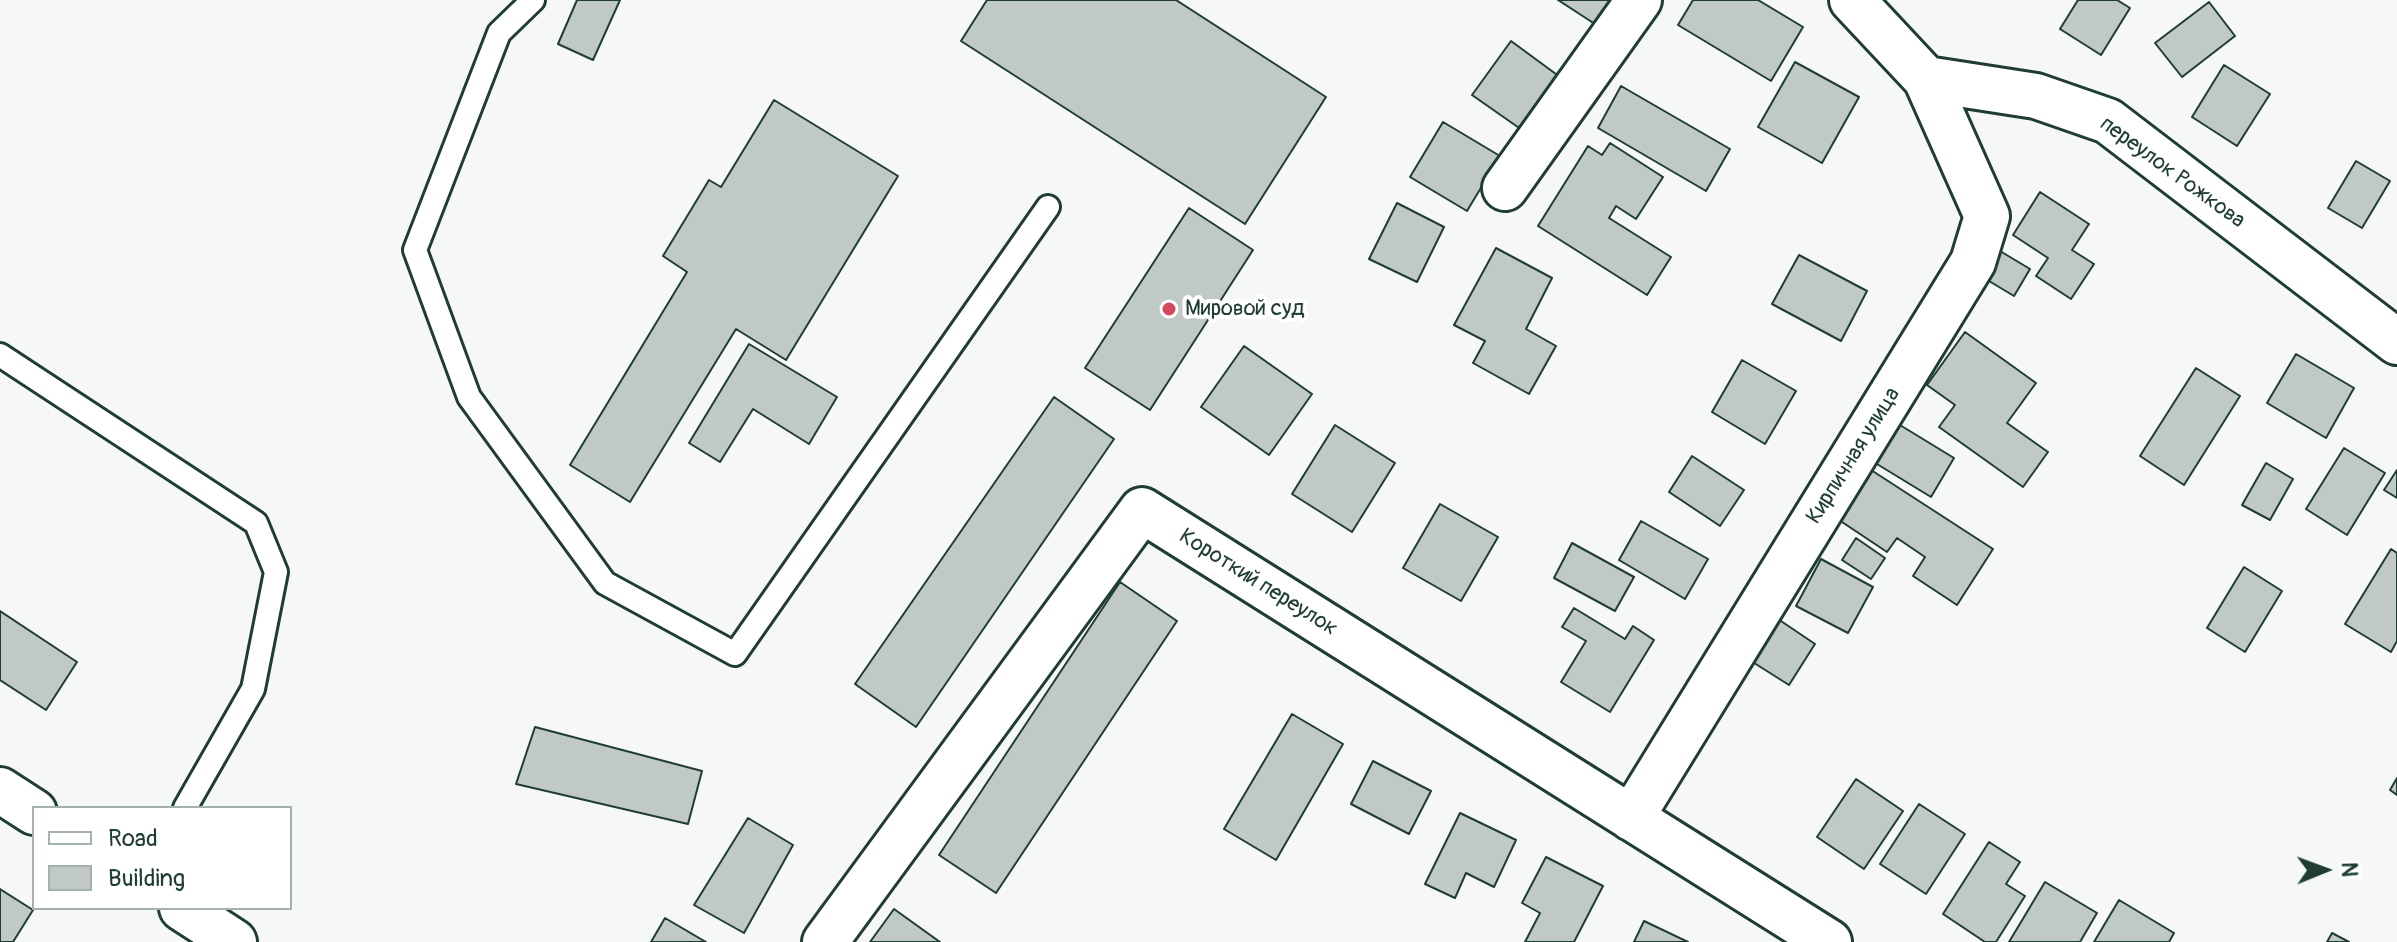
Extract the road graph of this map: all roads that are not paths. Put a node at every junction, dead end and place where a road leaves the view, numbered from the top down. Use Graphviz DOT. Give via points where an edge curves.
graph roads {
  1 [pos="533,0"];
  2 [pos="1639,0"];
  3 [pos="1852,0"];
  4 [pos="1926,79"];
  5 [pos="1505,188"];
  6 [pos="1048,207"];
  7 [pos="2397,342"];
  8 [pos="0,355"];
  9 [pos="0,790"];
  10 [pos="186,806"];
  11 [pos="32,811"];
  12 [pos="1631,818"];
  13 [pos="185,910"];
  14 [pos="234,942"];
  15 [pos="825,942"];
  16 [pos="1829,942"];
  1 -- 6 [label="lane" via="499,33 415,250 469,397 605,583 735,654"];
  2 -- 5 [label="street"];
  3 -- 4 [label="street"];
  4 -- 7 [label="street, переулок Рожкова" via="2036,96 2108,121"];
  4 -- 12 [label="street, Кирпичная улица" via="1987,216 1973,262"];
  8 -- 10 [label="lane" via="256,523 276,572 253,689"];
  9 -- 11 [label="street"];
  12 -- 15 [label="street, Короткий переулок" via="1142,510"];
  12 -- 16 [label="street, Короткий переулок"];
  13 -- 14 [label="street"];
}
